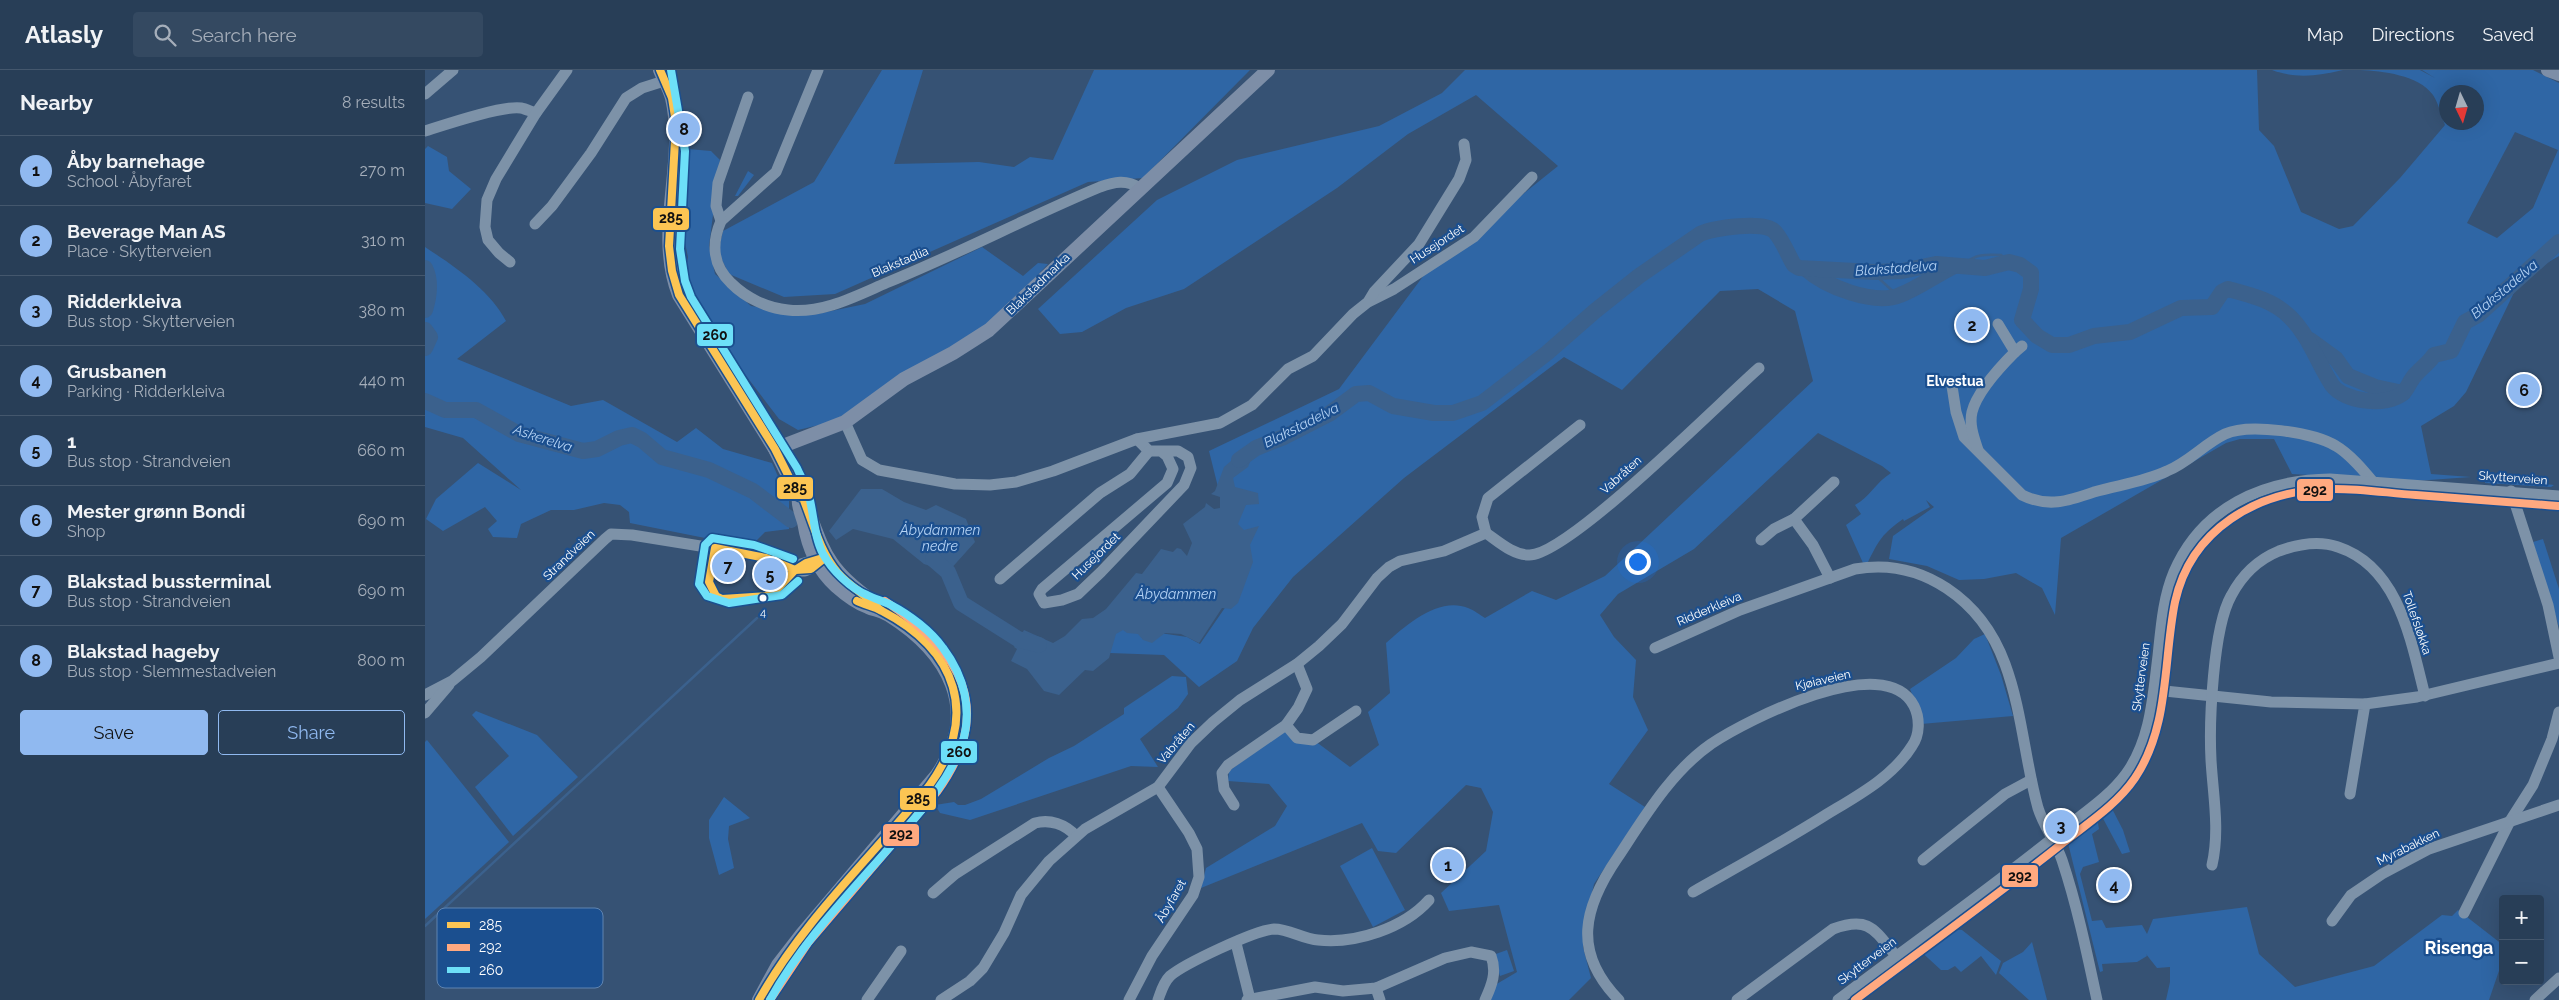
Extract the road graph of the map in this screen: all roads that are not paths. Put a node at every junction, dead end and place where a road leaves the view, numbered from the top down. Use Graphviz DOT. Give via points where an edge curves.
graph roads {
  1 [pos="453,70"];
  2 [pos="567,70"];
  3 [pos="818,70"];
  4 [pos="1268,70"];
  5 [pos="2549,70"];
  6 [pos="2559,74"];
  7 [pos="662,76"];
  8 [pos="425,94"];
  9 [pos="748,97"];
  10 [pos="537,113"];
  11 [pos="425,131"];
  12 [pos="1464,144"];
  13 [pos="1531,177"];
  14 [pos="1140,188"];
  15 [pos="721,221"];
  16 [pos="535,224"];
  17 [pos="510,262"];
  18 [pos="1368,302"];
  19 [pos="1998,324"];
  20 [pos="1759,368"];
  21 [pos="1952,386"];
  22 [pos="845,422"];
  23 [pos="1580,425"];
  24 [pos="1137,438"];
  25 [pos="775,449"];
  26 [pos="1149,451"];
  27 [pos="1161,451"];
  28 [pos="1979,452"];
  29 [pos="1834,482"];
  30 [pos="2374,483"];
  31 [pos="2511,491"];
  32 [pos="2559,496"];
  33 [pos="1794,519"];
  34 [pos="1486,533"];
  35 [pos="1761,540"];
  36 [pos="820,560"];
  37 [pos="1830,578"];
  38 [pos="1000,579"];
  39 [pos="2557,633"];
  40 [pos="1655,648"];
  41 [pos="2559,657"];
  42 [pos="2559,663"];
  43 [pos="1297,664"];
  44 [pos="451,681"];
  45 [pos="2155,690"];
  46 [pos="425,695"];
  47 [pos="2425,696"];
  48 [pos="2211,698"];
  49 [pos="2365,704"];
  50 [pos="1356,711"];
  51 [pos="2559,712"];
  52 [pos="425,713"];
  53 [pos="1286,725"];
  54 [pos="2031,780"];
  55 [pos="1158,787"];
  56 [pos="2349,794"];
  57 [pos="1234,805"];
  58 [pos="2559,805"];
  59 [pos="2510,821"];
  60 [pos="1076,836"];
  61 [pos="2053,839"];
  62 [pos="1923,860"];
  63 [pos="2212,865"];
  64 [pos="1693,892"];
  65 [pos="933,893"];
  66 [pos="1429,900"];
  67 [pos="2464,913"];
  68 [pos="2332,921"];
  69 [pos="1236,943"];
  70 [pos="901,952"];
  71 [pos="1896,956"];
  72 [pos="2559,978"];
  73 [pos="1376,988"];
  74 [pos="1296,996"];
  75 [pos="1248,999"];
  76 [pos="759,1000"];
  77 [pos="867,1000"];
  78 [pos="941,1000"];
  79 [pos="1129,1000"];
  80 [pos="1158,1000"];
  81 [pos="1380,1000"];
  82 [pos="1485,1000"];
  83 [pos="1619,1000"];
  84 [pos="1737,1000"];
  85 [pos="1838,1000"];
  86 [pos="2097,1000"];
  87 [pos="2535,1000"];
  1 -- 8 [label="street"];
  2 -- 10 [label="street"];
  3 -- 15 [label="street" via="776,172"];
  4 -- 14 [label="main road, Blakstadmarka"];
  5 -- 6 [label="main road"];
  7 -- 16 [label="street" via="626,98 591,152"];
  7 -- 25 [label="main road" via="672,99 676,133 669,252 673,280 682,302"];
  9 -- 15 [label="street, Blakstadlia" via="718,184 716,206"];
  10 -- 11 [label="street" via="510,109 461,119"];
  10 -- 17 [label="street" via="496,179 487,200 485,227 488,240"];
  12 -- 18 [label="street, Husejordet" via="1466,160 1448,198 1419,244"];
  13 -- 18 [label="street, Husejordet" via="1474,237 1394,289"];
  14 -- 15 [label="street, Blakstadlia" via="1125,182 1100,187 911,273 837,303 812,309 789,310 768,306 737,289 724,276 714,253"];
  14 -- 22 [label="main road, Blakstadmarka" via="989,330 904,380"];
  18 -- 24 [label="street, Husejordet" via="1313,356 1293,365 1252,405 1239,413 1220,423 1200,428"];
  19 -- 28 [label="street" via="2018,349 1994,375 1972,412"];
  20 -- 34 [label="street, Vabråten" via="1613,501 1548,550 1529,556 1514,552"];
  21 -- 28 [label="street" via="1960,426 1965,438"];
  22 -- 24 [label="street, Husejordet" via="862,460 870,466 955,484 1016,482"];
  22 -- 25 [label="main road, Blakstadmarka"];
  23 -- 34 [label="street" via="1487,498 1482,517"];
  24 -- 26 [label="street"];
  25 -- 36 [label="main road" via="799,497 803,498"];
  26 -- 27 [label="street, Husejordet"];
  26 -- 38 [label="street" via="1130,474 1100,493"];
  27 -- 27 [label="street, Husejordet" via="1178,451 1188,457 1191,468 1184,485 1077,594 1044,603 1039,594 1042,589 1167,483 1173,470"];
  28 -- 30 [label="street" via="2022,495 2047,504 2074,500 2167,472 2225,434 2237,430 2257,429 2322,440 2337,446"];
  29 -- 33 [label="street"];
  30 -- 31 [label="street, Skytterveien"];
  30 -- 45 [label="street, Skytterveien" via="2330,479 2282,483 2235,501 2212,519 2194,539 2174,573 2163,623"];
  31 -- 32 [label="street, Skytterveien"];
  31 -- 39 [label="street"];
  33 -- 35 [label="street"];
  33 -- 37 [label="street"];
  34 -- 43 [label="street, Vabråten" via="1444,551 1389,567 1342,624"];
  36 -- 44 [label="street, Strandveien" via="794,570 756,555 611,534 538,605"];
  36 -- 76 [label="main road" via="924,641 944,665 956,701 955,739 945,762 924,792 802,934 778,965"];
  37 -- 40 [label="street, Ridderkleiva" via="1740,610"];
  37 -- 54 [label="street, Ridderkleiva" via="1863,567 1893,567 1933,579 1964,600 1993,639 2005,664"];
  39 -- 41 [label="street"];
  42 -- 47 [label="street"];
  43 -- 53 [label="street" via="1307,689 1299,708"];
  43 -- 55 [label="street, Vabråten" via="1240,700 1213,722 1191,743"];
  44 -- 46 [label="street, Strandveien"];
  44 -- 52 [label="street"];
  45 -- 48 [label="street"];
  45 -- 61 [label="street, Skytterveien" via="2145,736 2127,773 2109,793"];
  47 -- 48 [label="street, Tollefsløkka" via="2398,606 2385,579 2351,551 2316,543 2269,555 2244,575 2230,597 2221,624"];
  47 -- 49 [label="street"];
  48 -- 49 [label="street"];
  48 -- 63 [label="street, Tollefsløkka" via="2217,842"];
  49 -- 56 [label="street"];
  50 -- 53 [label="street" via="1313,740 1297,738"];
  51 -- 59 [label="street" via="2533,785"];
  53 -- 57 [label="street" via="1228,765 1222,773 1223,789"];
  54 -- 61 [label="street, Ridderkleiva" via="2041,815"];
  54 -- 62 [label="street" via="2005,794"];
  55 -- 60 [label="street, Vabråten"];
  55 -- 79 [label="street, Åbyfaret" via="1193,841 1199,859 1199,877 1193,894 1152,956"];
  58 -- 59 [label="street, Myrabakken"];
  59 -- 67 [label="street"];
  59 -- 68 [label="street, Myrabakken" via="2429,849 2382,874 2351,896"];
  60 -- 65 [label="street" via="1054,822 1035,822 955,874"];
  60 -- 78 [label="street, Vabråten" via="1035,876 1021,895 983,968"];
  61 -- 71 [label="street, Skytterveien"];
  61 -- 86 [label="street, Ridderkleiva" via="2068,879"];
  64 -- 83 [label="street, Kjøiaveien" via="1784,841 1881,779 1902,759 1917,736 1918,719 1909,698 1897,690 1875,686 1857,686 1807,696 1773,709 1731,732 1690,761 1659,796 1597,892 1589,920 1587,942 1590,958 1595,972"];
  66 -- 69 [label="street" via="1410,917 1358,937 1317,940 1276,929 1264,930"];
  69 -- 75 [label="street"];
  69 -- 80 [label="street" via="1171,976 1165,981"];
  70 -- 77 [label="street"];
  71 -- 84 [label="street" via="1875,930 1867,924 1851,922 1833,929"];
  71 -- 85 [label="street, Skytterveien"];
  72 -- 87 [label="street"];
  73 -- 74 [label="street" via="1343,991 1315,987"];
  73 -- 81 [label="street"];
  73 -- 82 [label="street" via="1445,958 1471,952 1485,953 1491,956 1495,976"];
  74 -- 75 [label="street"];
}
